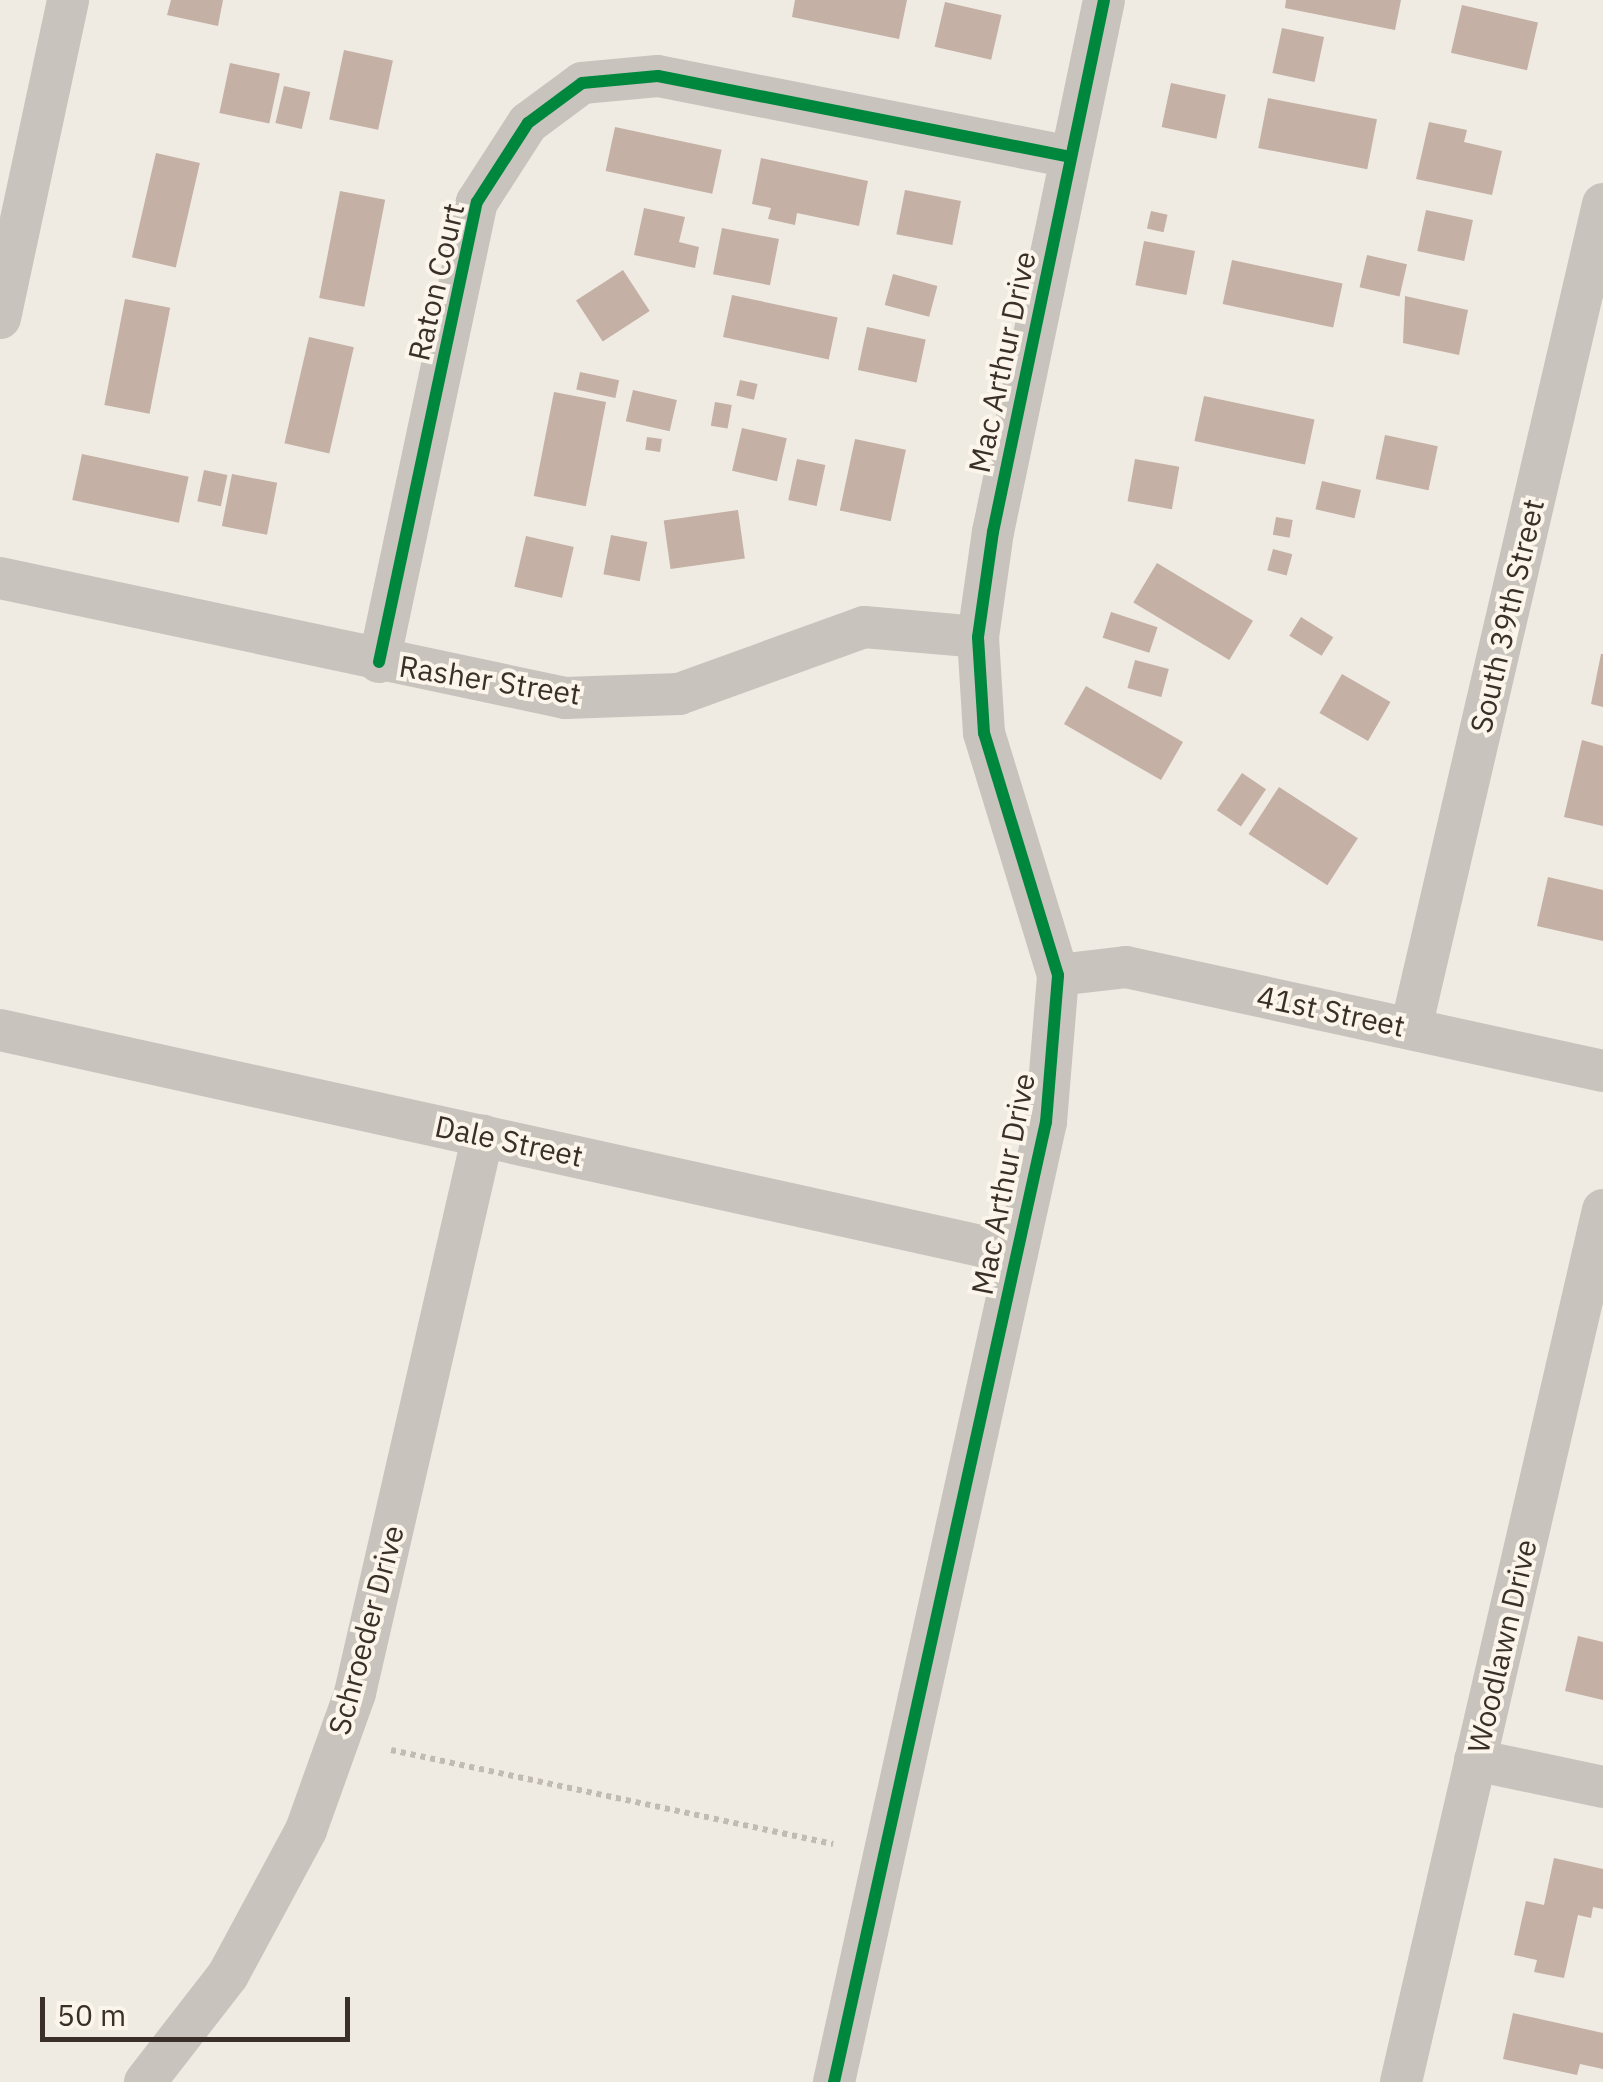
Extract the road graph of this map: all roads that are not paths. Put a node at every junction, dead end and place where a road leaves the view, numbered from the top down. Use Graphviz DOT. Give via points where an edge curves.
graph roads {
  1 [pos="68,0"];
  2 [pos="1104,0"];
  3 [pos="1070,157"];
  4 [pos="1603,204"];
  5 [pos="0,318"];
  6 [pos="0,578"];
  7 [pos="978,637"];
  8 [pos="378,662"];
  9 [pos="1058,975"];
  10 [pos="1412,1028"];
  11 [pos="0,1030"];
  12 [pos="1603,1071"];
  13 [pos="484,1135"];
  14 [pos="1603,1210"];
  15 [pos="1017,1254"];
  16 [pos="1476,1760"];
  17 [pos="1603,1787"];
  18 [pos="145,2082"];
  19 [pos="834,2082"];
  20 [pos="1401,2082"];
  1 -- 5 [label="street"];
  2 -- 3 [label="street, Mac Arthur Drive"];
  3 -- 7 [label="street, Mac Arthur Drive" via="992,532"];
  3 -- 8 [label="street, Raton Court" via="658,76 582,83 528,123 477,202"];
  4 -- 10 [label="street, South 39th Street"];
  6 -- 8 [label="street, Rasher Street"];
  7 -- 8 [label="street, Rasher Street" via="864,627 680,694 565,698"];
  7 -- 9 [label="street, Mac Arthur Drive" via="984,734"];
  9 -- 10 [label="street, 41st Street" via="1126,968"];
  9 -- 15 [label="street, Mac Arthur Drive" via="1046,1122"];
  10 -- 12 [label="street, 41st Street"];
  11 -- 13 [label="street, Dale Street"];
  13 -- 15 [label="street, Dale Street"];
  13 -- 18 [label="street, Schroeder Drive" via="355,1692 306,1830 228,1975"];
  14 -- 16 [label="street, Woodlawn Drive"];
  15 -- 19 [label="street, Mac Arthur Drive"];
  16 -- 17 [label="street"];
  16 -- 20 [label="street, Woodlawn Drive"];
}
